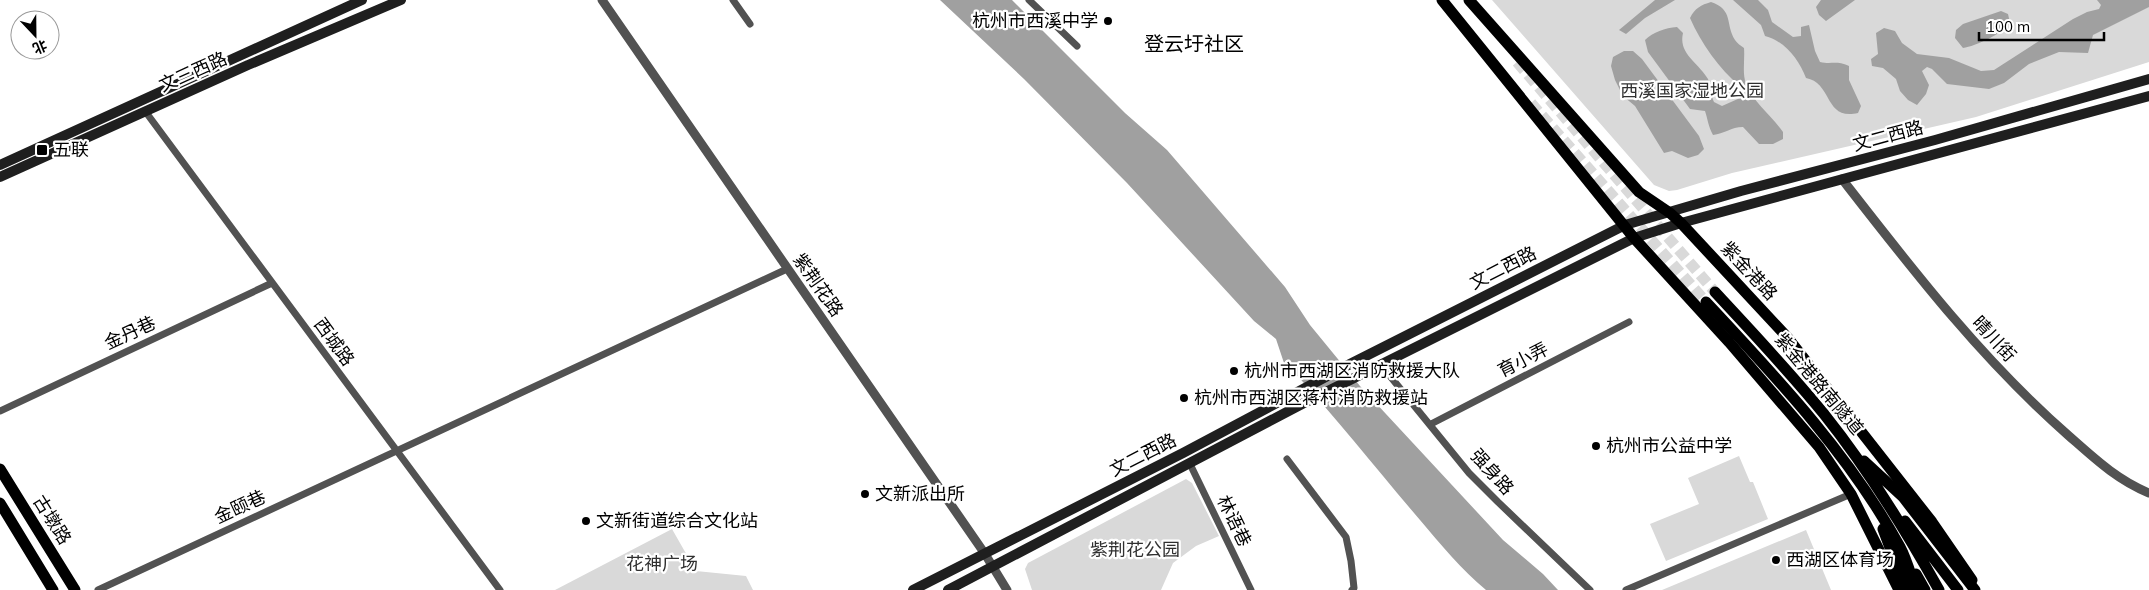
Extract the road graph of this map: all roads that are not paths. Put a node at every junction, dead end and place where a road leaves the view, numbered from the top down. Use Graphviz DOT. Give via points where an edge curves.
graph roads {
  1 [pos="362,0"];
  2 [pos="401,0"];
  3 [pos="602,0"];
  4 [pos="733,0"];
  5 [pos="1029,0"];
  6 [pos="1442,0"];
  7 [pos="1469,0"];
  8 [pos="750,24"];
  9 [pos="1077,46"];
  10 [pos="2149,79"];
  11 [pos="2149,96"];
  12 [pos="145,111"];
  13 [pos="0,165"];
  14 [pos="0,177"];
  15 [pos="1842,179"];
  16 [pos="1670,213"];
  17 [pos="1681,223"];
  18 [pos="1625,225"];
  19 [pos="1634,238"];
  20 [pos="787,269"];
  21 [pos="272,283"];
  22 [pos="1715,292"];
  23 [pos="1706,302"];
  24 [pos="1628,322"];
  25 [pos="1381,366"];
  26 [pos="0,410"];
  27 [pos="1431,424"];
  28 [pos="1849,446"];
  29 [pos="396,452"];
  30 [pos="1287,460"];
  31 [pos="1190,464"];
  32 [pos="0,469"];
  33 [pos="2149,493"];
  34 [pos="1852,494"];
  35 [pos="0,503"];
  36 [pos="1888,504"];
  37 [pos="1874,506"];
  38 [pos="4,519"];
  39 [pos="1901,548"];
  40 [pos="985,554"];
  41 [pos="1930,556"];
  42 [pos="994,567"];
  43 [pos="53,590"];
  44 [pos="75,590"];
  45 [pos="98,590"];
  46 [pos="500,590"];
  47 [pos="913,590"];
  48 [pos="948,590"];
  49 [pos="1008,590"];
  50 [pos="1251,590"];
  51 [pos="1352,590"];
  52 [pos="1590,590"];
  53 [pos="1626,590"];
  54 [pos="1899,590"];
  55 [pos="1906,590"];
  56 [pos="1916,590"];
  57 [pos="1925,590"];
  58 [pos="1940,590"];
  59 [pos="1949,590"];
  60 [pos="1958,590"];
  61 [pos="1976,590"];
  1 -- 13 [label="main road, 文三西路"];
  2 -- 12 [label="main road, 文三西路"];
  3 -- 20 [label="street, 紫荆花路"];
  4 -- 8 [label="street"];
  5 -- 9 [label="street"];
  6 -- 18 [label="main road"];
  7 -- 16 [label="main road, 紫金港路" via="1639,192"];
  10 -- 16 [label="main road, 文二西路"];
  11 -- 15 [label="main road, 文二西路"];
  12 -- 14 [label="main road, 文三西路"];
  12 -- 21 [label="street, 西城路"];
  15 -- 17 [label="main road, 文二西路"];
  15 -- 33 [label="street, 晴川街" via="1984,353 2046,416 2105,468"];
  16 -- 17 [label="main road, 紫金港路"];
  16 -- 18 [label="main road, 文二西路"];
  17 -- 19 [label="main road, 文二西路"];
  17 -- 61 [label="main road, 紫金港路" via="1787,337 1932,522 1961,562"];
  18 -- 19 [label="main road"];
  18 -- 40 [label="main road, 文二西路"];
  19 -- 25 [label="main road, 文二西路"];
  19 -- 34 [label="main road" via="1778,398 1819,447"];
  20 -- 29 [label="street, 金颐巷"];
  20 -- 40 [label="street, 紫荆花路"];
  21 -- 26 [label="street, 金丹巷"];
  21 -- 29 [label="street, 西城路"];
  22 -- 28 [label="main road, 紫金港路南隧道" via="1797,381"];
  23 -- 37 [label="main road, 紫金港路南隧道" via="1794,397"];
  24 -- 27 [label="street, 育小弄"];
  25 -- 27 [label="street, 强身路"];
  25 -- 31 [label="main road, 文二西路"];
  27 -- 52 [label="street, 强身路" via="1469,473"];
  28 -- 36 [label="main road, 紫金港路南隧道"];
  28 -- 61 [label="main road" via="1903,497"];
  29 -- 45 [label="street, 金颐巷"];
  29 -- 46 [label="street, 西城路"];
  30 -- 51 [label="street" via="1346,537"];
  31 -- 42 [label="main road, 文二西路"];
  31 -- 50 [label="street, 林语巷"];
  32 -- 44 [label="main road, 古墩路"];
  34 -- 53 [label="street"];
  34 -- 54 [label="main road"];
  35 -- 38 [label="main road, 古墩路"];
  36 -- 41 [label="main road" via="1915,532"];
  36 -- 58 [label="main road"];
  37 -- 39 [label="main road"];
  37 -- 55 [label="main road"];
  38 -- 43 [label="main road, 古墩路"];
  39 -- 56 [label="main road"];
  39 -- 57 [label="main road"];
  40 -- 42 [label="street, 紫荆花路"];
  40 -- 47 [label="main road, 文二西路"];
  41 -- 59 [label="main road"];
  41 -- 60 [label="main road"];
  42 -- 48 [label="main road, 文二西路"];
  42 -- 49 [label="street, 紫荆花路"];
}
